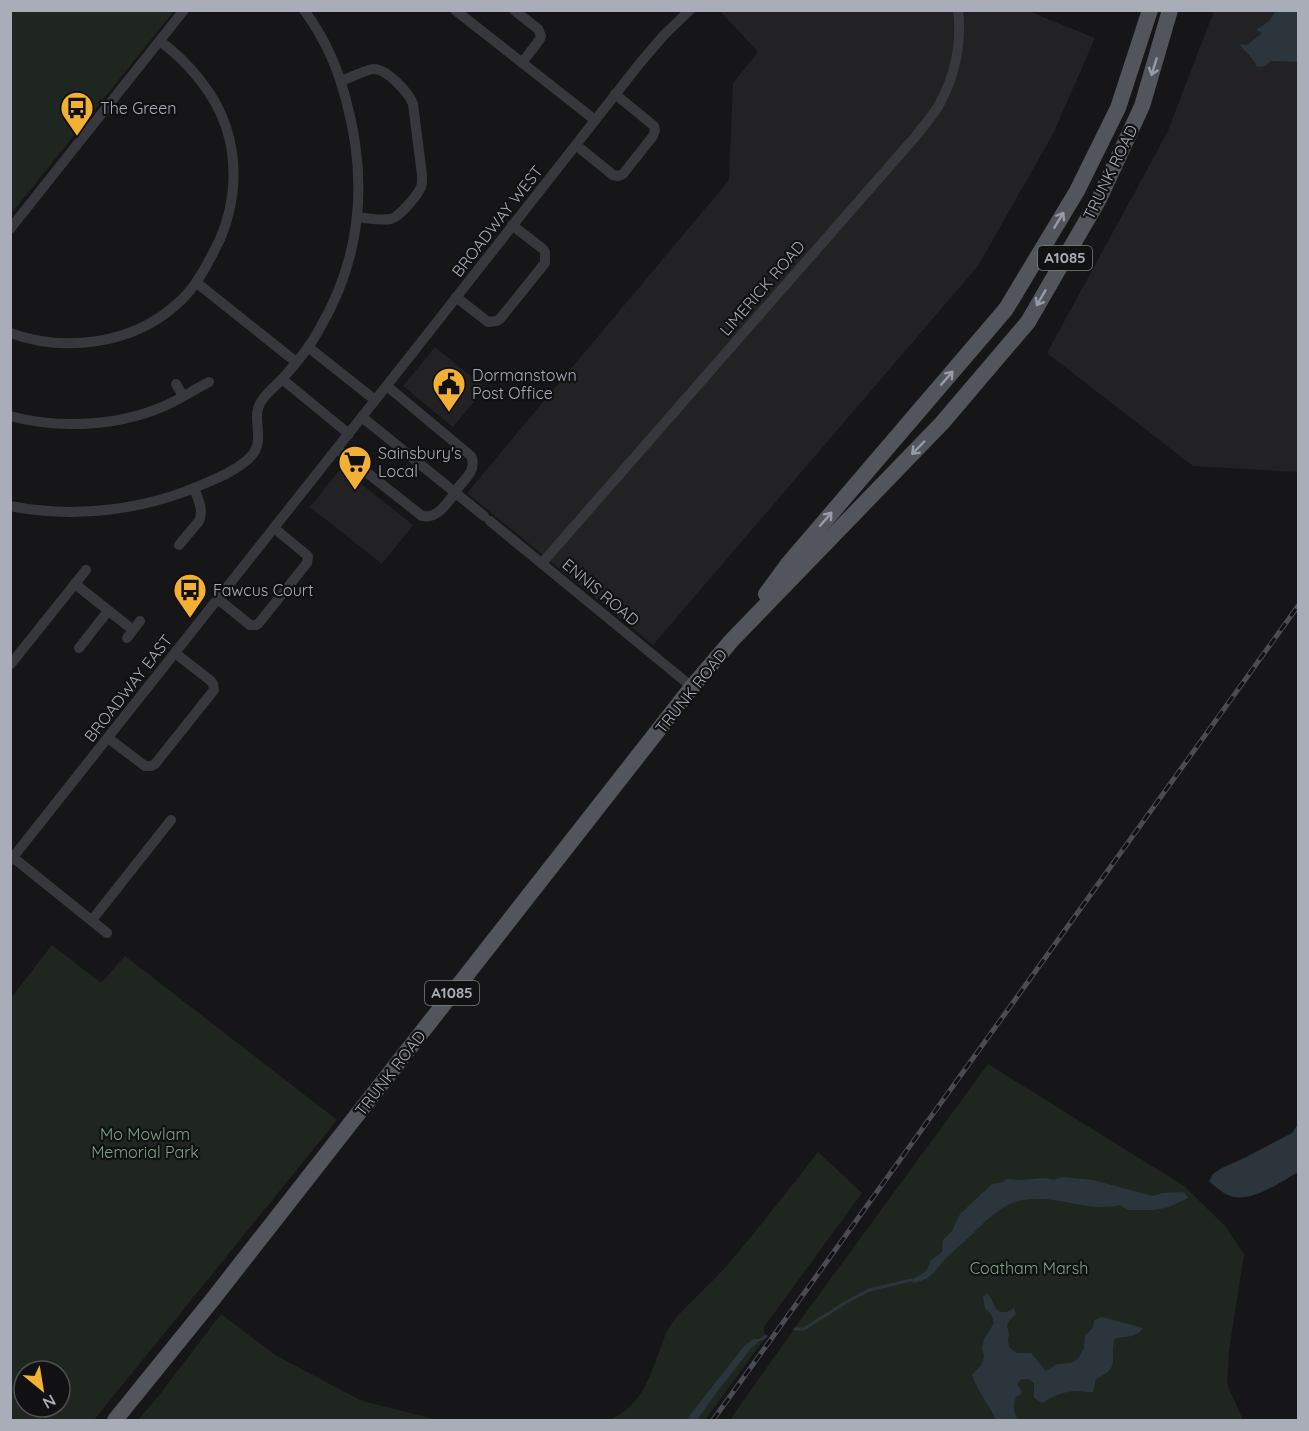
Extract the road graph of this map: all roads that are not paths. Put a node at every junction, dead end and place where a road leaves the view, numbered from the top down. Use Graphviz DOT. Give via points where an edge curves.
graph roads {
  1 [pos="184,10"];
  2 [pos="304,10"];
  3 [pos="456,10"];
  4 [pos="514,10"];
  5 [pos="958,10"];
  6 [pos="1150,10"];
  7 [pos="1170,10"];
  8 [pos="684,12"];
  9 [pos="160,41"];
  10 [pos="522,63"];
  11 [pos="341,81"];
  12 [pos="615,94"];
  13 [pos="594,120"];
  14 [pos="576,145"];
  15 [pos="357,217"];
  16 [pos="512,225"];
  17 [pos="10,229"];
  18 [pos="197,283"];
  19 [pos="456,297"];
  20 [pos="10,333"];
  21 [pos="308,347"];
  22 [pos="296,362"];
  23 [pos="282,379"];
  24 [pos="209,382"];
  25 [pos="176,384"];
  26 [pos="387,386"];
  27 [pos="183,396"];
  28 [pos="375,400"];
  29 [pos="10,416"];
  30 [pos="362,417"];
  31 [pos="349,434"];
  32 [pos="337,449"];
  33 [pos="194,488"];
  34 [pos="454,492"];
  35 [pos="10,506"];
  36 [pos="274,528"];
  37 [pos="178,545"];
  38 [pos="542,563"];
  39 [pos="86,570"];
  40 [pos="75,584"];
  41 [pos="218,599"];
  42 [pos="108,610"];
  43 [pos="133,629"];
  44 [pos="732,640"];
  45 [pos="79,648"];
  46 [pos="175,653"];
  47 [pos="10,665"];
  48 [pos="692,687"];
  49 [pos="108,738"];
  50 [pos="171,820"];
  51 [pos="11,858"];
  52 [pos="92,920"];
  53 [pos="107,933"];
  54 [pos="115,1420"];
  1 -- 9 [label="street"];
  2 -- 11 [label="street"];
  3 -- 10 [label="street"];
  4 -- 10 [label="street" via="541,36"];
  5 -- 38 [label="street, LIMERICK ROAD" via="956,63 950,81 939,105 915,137"];
  44 -- 6 [label="main road, TRUNK ROAD / A1085, one-way" via="788,564 1006,309 1077,190 1118,108"];
  7 -- 44 [label="main road, TRUNK ROAD / A1085, one-way" via="1142,106 1099,200 1028,321 942,423"];
  8 -- 12 [label="street, BROADWAY WEST"];
  9 -- 17 [label="street"];
  9 -- 18 [label="street" via="180,57 205,87 226,127 231,152 232,199 226,223"];
  10 -- 13 [label="street"];
  11 -- 15 [label="street" via="357,147"];
  11 -- 15 [label="street" via="374,69 408,93 413,104 423,182 396,216"];
  12 -- 13 [label="street, BROADWAY WEST"];
  12 -- 14 [label="street" via="654,126 653,136 618,176"];
  13 -- 14 [label="street, BROADWAY WEST"];
  14 -- 16 [label="street, BROADWAY WEST"];
  15 -- 21 [label="street" via="342,279"];
  16 -- 19 [label="street, BROADWAY WEST"];
  16 -- 19 [label="street" via="543,249 545,263 497,321 488,322"];
  18 -- 20 [label="street" via="155,321 110,339 53,343"];
  18 -- 22 [label="street"];
  19 -- 26 [label="street, BROADWAY WEST"];
  21 -- 22 [label="street"];
  21 -- 28 [label="street"];
  22 -- 23 [label="street"];
  23 -- 31 [label="street"];
  23 -- 33 [label="street" via="259,405 258,440 250,458 223,476"];
  24 -- 27 [label="street"];
  25 -- 27 [label="street"];
  26 -- 28 [label="street, BROADWAY WEST"];
  26 -- 34 [label="street" via="471,456 473,467"];
  27 -- 29 [label="street" via="155,409 103,422 57,424"];
  28 -- 30 [label="street, BROADWAY WEST"];
  30 -- 31 [label="street, BROADWAY WEST"];
  30 -- 34 [label="street, ENNIS ROAD"];
  31 -- 32 [label="street, BROADWAY WEST"];
  32 -- 34 [label="street" via="422,516 437,514"];
  32 -- 36 [label="street, BROADWAY EAST"];
  33 -- 35 [label="street" via="144,504 105,510 44,511"];
  33 -- 37 [label="street" via="201,516"];
  34 -- 38 [label="street, ENNIS ROAD"];
  36 -- 41 [label="street, BROADWAY EAST"];
  36 -- 41 [label="street" via="308,556 307,563 256,625 250,625"];
  38 -- 48 [label="street, ENNIS ROAD"];
  39 -- 40 [label="street"];
  40 -- 42 [label="street"];
  40 -- 47 [label="street"];
  41 -- 46 [label="street, BROADWAY EAST"];
  42 -- 43 [label="street"];
  42 -- 45 [label="street"];
  44 -- 48 [label="main road, TRUNK ROAD / A1085"];
  46 -- 49 [label="street, BROADWAY EAST"];
  46 -- 49 [label="street" via="211,681 214,690 151,766 145,766"];
  48 -- 54 [label="main road, TRUNK ROAD / A1085"];
  49 -- 51 [label="street, BROADWAY EAST"];
  50 -- 52 [label="street"];
  51 -- 52 [label="street"];
  52 -- 53 [label="street"];
}
